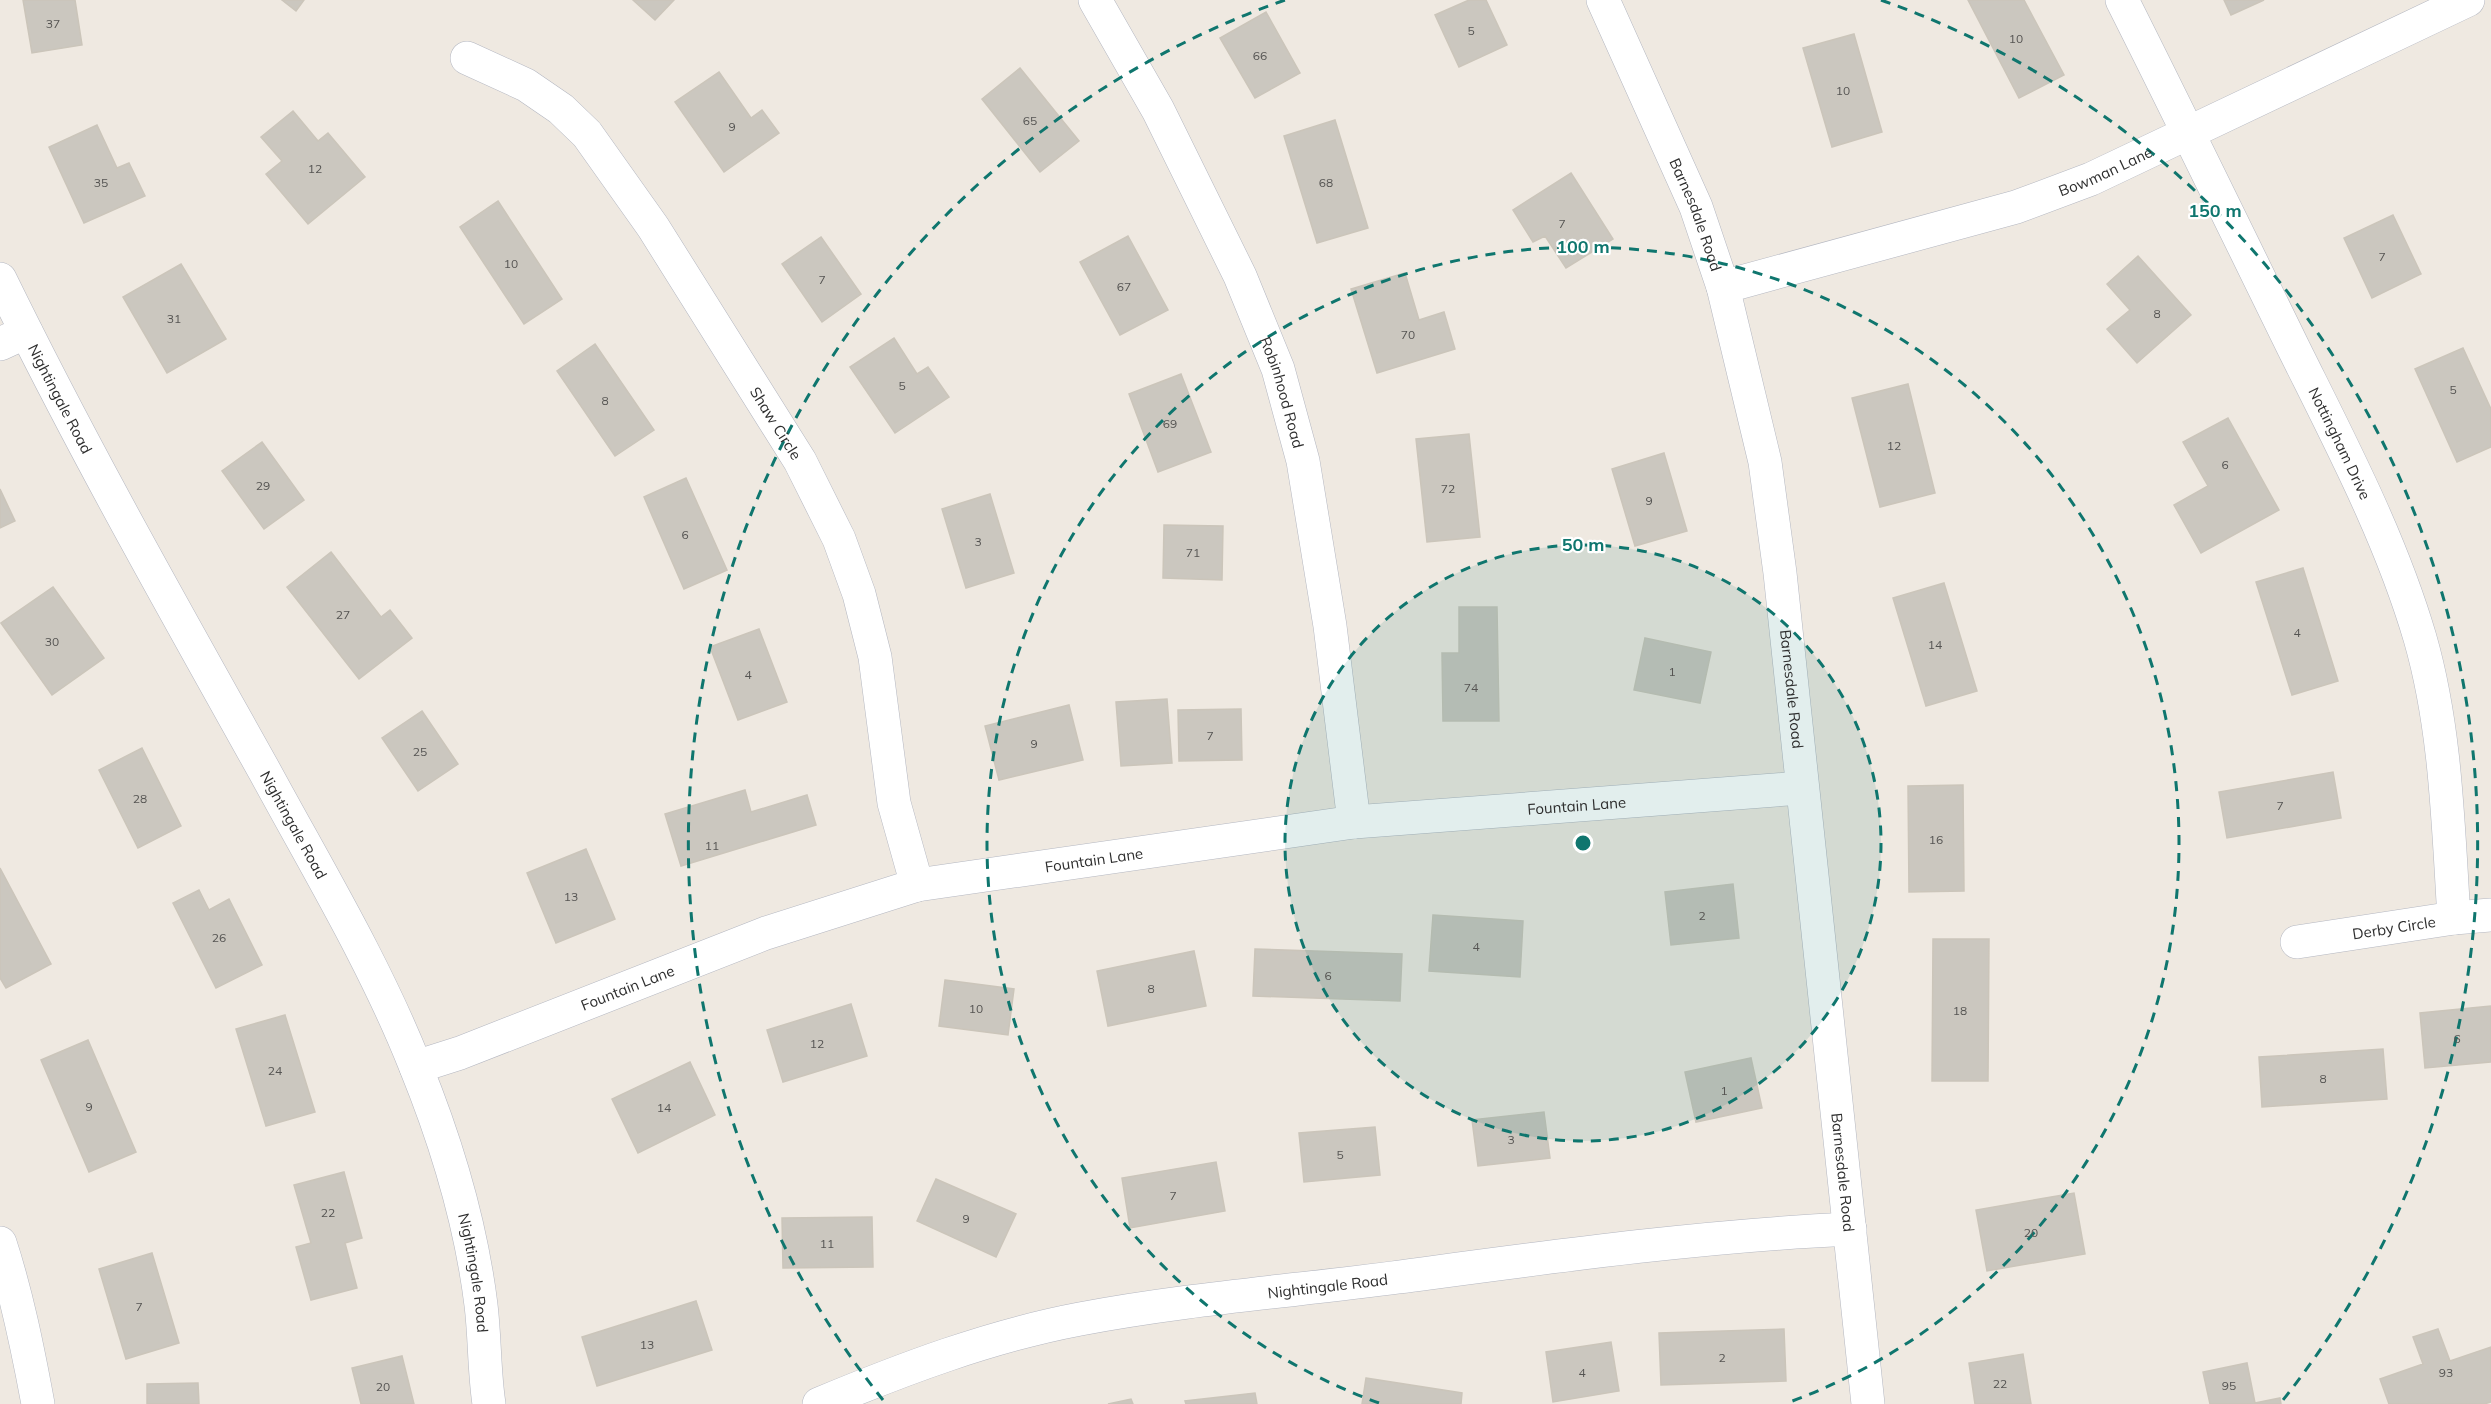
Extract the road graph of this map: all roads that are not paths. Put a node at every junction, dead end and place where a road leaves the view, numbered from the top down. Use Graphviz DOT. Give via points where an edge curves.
graph roads {
  1 [pos="1095,0"];
  2 [pos="1603,0"];
  3 [pos="2122,0"];
  4 [pos="2468,0"];
  5 [pos="467,58"];
  6 [pos="2189,133"];
  7 [pos="0,279"];
  8 [pos="1723,287"];
  9 [pos="13,338"];
  10 [pos="1802,788"];
  11 [pos="1354,822"];
  12 [pos="917,885"];
  13 [pos="2491,915"];
  14 [pos="2454,918"];
  15 [pos="2297,942"];
  16 [pos="416,1067"];
  17 [pos="1850,1228"];
  18 [pos="0,1243"];
  19 [pos="38,1404"];
  20 [pos="489,1404"];
  21 [pos="819,1404"];
  22 [pos="1868,1404"];
  1 -- 11 [label="street, Robinhood Road" via="1158,110 1240,276 1278,369 1303,461 1330,626"];
  2 -- 8 [label="street, Barnesdale Road" via="1696,207"];
  3 -- 6 [label="street, Nottingham Drive"];
  4 -- 6 [label="street, Bowman Lane"];
  5 -- 12 [label="street, Shaw Circle" via="526,85 561,109 587,134 653,227 800,461 839,539 859,594 875,657 894,803"];
  6 -- 8 [label="street, Bowman Lane" via="2091,179 2016,207"];
  6 -- 14 [label="street, Nottingham Drive" via="2369,502 2400,579 2420,639 2442,749"];
  7 -- 9 [label="street, Nightingale Road"];
  8 -- 10 [label="street, Barnesdale Road" via="1766,462"];
  9 -- 16 [label="street, Nightingale Road" via="83,445 333,896"];
  10 -- 11 [label="street, Fountain Lane"];
  10 -- 17 [label="street, Barnesdale Road"];
  11 -- 12 [label="street, Fountain Lane"];
  12 -- 16 [label="street, Fountain Lane" via="766,933"];
  13 -- 14 [label="street, Derby Circle"];
  14 -- 15 [label="street, Derby Circle"];
  16 -- 20 [label="street, Nightingale Road" via="446,1154 471,1246 481,1307"];
  17 -- 21 [label="street, Nightingale Road" via="1539,1259 1079,1319 1001,1338 924,1363"];
  17 -- 22 [label="street, Barnesdale Road"];
  18 -- 19 [label="street"];
}
